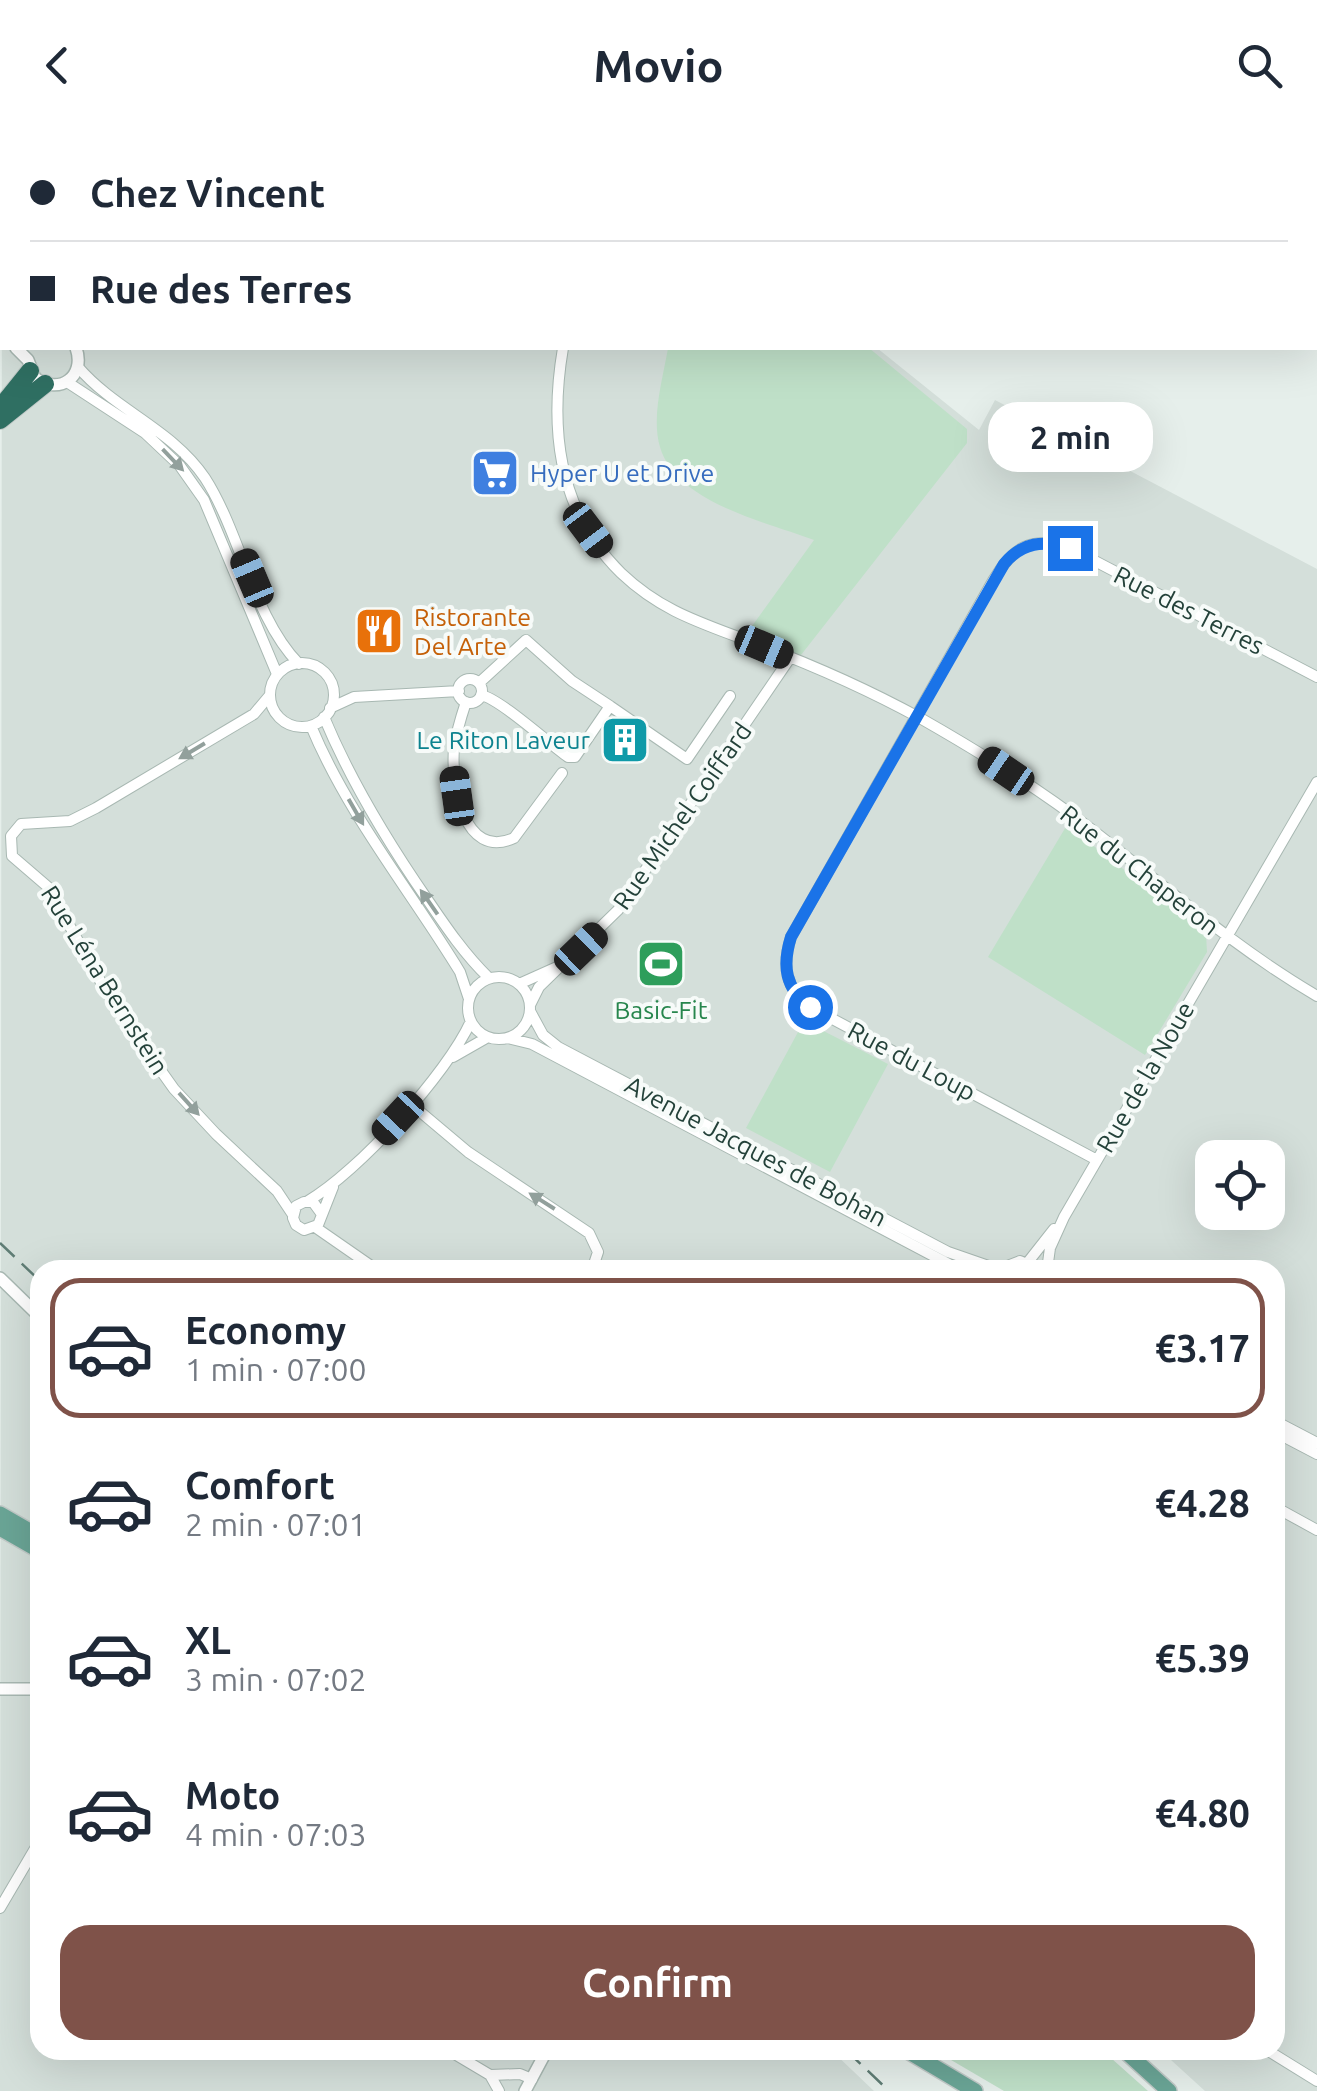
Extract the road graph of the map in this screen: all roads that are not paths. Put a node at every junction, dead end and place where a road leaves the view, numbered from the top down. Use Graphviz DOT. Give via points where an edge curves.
graph roads {
  1 [pos="563,350"];
  2 [pos="80,354"];
  3 [pos="29,359"];
  4 [pos="67,382"];
  5 [pos="45,384"];
  6 [pos="0,408"];
  7 [pos="0,420"];
  8 [pos="790,658"];
  9 [pos="300,664"];
  10 [pos="278,674"];
  11 [pos="1317,677"];
  12 [pos="332,686"];
  13 [pos="480,689"];
  14 [pos="270,695"];
  15 [pos="730,696"];
  16 [pos="354,697"];
  17 [pos="462,697"];
  18 [pos="610,706"];
  19 [pos="327,712"];
  20 [pos="917,716"];
  21 [pos="310,726"];
  22 [pos="562,773"];
  23 [pos="1317,782"];
  24 [pos="1226,938"];
  25 [pos="563,964"];
  26 [pos="490,978"];
  27 [pos="519,984"];
  28 [pos="1317,996"];
  29 [pos="469,999"];
  30 [pos="530,1008"];
  31 [pos="471,1022"];
  32 [pos="488,1037"];
  33 [pos="508,1038"];
  34 [pos="452,1058"];
  35 [pos="412,1104"];
  36 [pos="1097,1160"];
  37 [pos="333,1187"];
  38 [pos="308,1201"];
  39 [pos="321,1213"];
  40 [pos="292,1214"];
  41 [pos="1064,1216"];
  42 [pos="315,1227"];
  43 [pos="363,1260"];
  44 [pos="595,1260"];
  45 [pos="941,1260"];
  46 [pos="970,1260"];
  47 [pos="1030,1260"];
  48 [pos="1047,1260"];
  49 [pos="0,1278"];
  50 [pos="30,1307"];
  51 [pos="1285,1426"];
  52 [pos="1285,1437"];
  53 [pos="1317,1443"];
  54 [pos="1317,1454"];
  55 [pos="1285,1512"];
  56 [pos="0,1514"];
  57 [pos="0,1528"];
  58 [pos="1317,1530"];
  59 [pos="30,1531"];
  60 [pos="30,1545"];
  61 [pos="0,1689"];
  62 [pos="30,1689"];
  63 [pos="30,1857"];
  64 [pos="0,1908"];
  65 [pos="464,2060"];
  66 [pos="542,2060"];
  67 [pos="923,2060"];
  68 [pos="1135,2060"];
  69 [pos="1283,2060"];
  70 [pos="490,2076"];
  71 [pos="1317,2082"];
  72 [pos="528,2085"];
  73 [pos="498,2091"];
  74 [pos="975,2091"];
  75 [pos="1169,2091"];
  1 -- 8 [label="street, Rue du Chaperon" via="556,431 566,482 588,530 620,572 667,610"];
  2 -- 4 [label="street" via="78,372"];
  2 -- 9 [label="street" via="110,400 159,429 205,479 267,612"];
  3 -- 5 [label="street"];
  3 -- 6 [label="highway"];
  4 -- 5 [label="street"];
  4 -- 10 [label="street, one-way" via="145,433 180,466 204,500"];
  5 -- 7 [label="highway"];
  8 -- 20 [label="street, Rue du Chaperon"];
  8 -- 25 [label="street, Rue Michel Coiffard" via="618,910"];
  9 -- 10 [label="street"];
  9 -- 12 [label="street" via="319,668"];
  10 -- 14 [label="street"];
  11 -- 20 [label="street, Rue des Terres" via="1070,548 1043,542 1015,551 1004,564"];
  12 -- 16 [label="street"];
  12 -- 19 [label="street"];
  13 -- 17 [label="street" via="475,702"];
  13 -- 17 [label="street" via="466,680"];
  13 -- 18 [label="street" via="526,640"];
  13 -- 18 [label="street" via="575,757"];
  14 -- 21 [label="street" via="286,723"];
  14 -- 40 [label="street, Rue Léna Bernstein, one-way" via="254,714 70,822 21,824 9,849 16,863 48,886 116,1008 174,1089"];
  15 -- 18 [label="street" via="687,759"];
  16 -- 17 [label="street"];
  16 -- 19 [label="street"];
  17 -- 22 [label="street" via="454,772 474,834 496,842 514,838"];
  19 -- 21 [label="street"];
  26 -- 19 [label="street, one-way" via="455,940 390,845 344,764"];
  20 -- 24 [label="street, Rue du Chaperon" via="1090,828"];
  20 -- 36 [label="street, Rue du Loup" via="791,937 789,984 810,1007"];
  21 -- 29 [label="street, one-way" via="360,820 460,972"];
  23 -- 24 [label="street"];
  24 -- 28 [label="street, Rue du Chaperon"];
  24 -- 36 [label="street, Rue de la Noue"];
  25 -- 27 [label="street, Rue Michel Coiffard"];
  25 -- 30 [label="street, Rue Michel Coiffard"];
  26 -- 27 [label="street"];
  26 -- 29 [label="street"];
  27 -- 30 [label="street"];
  29 -- 31 [label="street"];
  30 -- 33 [label="street" via="523,1028"];
  30 -- 46 [label="street, Avenue Jacques de Bohan" via="543,1035 558,1046"];
  31 -- 32 [label="street"];
  31 -- 34 [label="street"];
  32 -- 33 [label="street"];
  32 -- 34 [label="street"];
  33 -- 45 [label="street, Avenue Jacques de Bohan"];
  34 -- 35 [label="street"];
  35 -- 37 [label="street"];
  44 -- 35 [label="street, one-way" via="589,1233 468,1152"];
  36 -- 41 [label="street, Rue de la Noue"];
  37 -- 38 [label="street"];
  37 -- 39 [label="street"];
  38 -- 39 [label="street"];
  38 -- 40 [label="street"];
  39 -- 42 [label="street"];
  40 -- 42 [label="street" via="300,1228"];
  41 -- 47 [label="street"];
  41 -- 48 [label="street"];
  42 -- 43 [label="street"];
  49 -- 50 [label="street"];
  51 -- 53 [label="street"];
  52 -- 54 [label="street"];
  55 -- 58 [label="street"];
  56 -- 59 [label="main road"];
  57 -- 60 [label="main road"];
  61 -- 62 [label="street"];
  63 -- 64 [label="street"];
  65 -- 70 [label="street"];
  66 -- 72 [label="street"];
  67 -- 74 [label="main road"];
  68 -- 75 [label="main road"];
  69 -- 71 [label="street"];
  70 -- 72 [label="street" via="520,2074"];
  70 -- 73 [label="street"];
}
